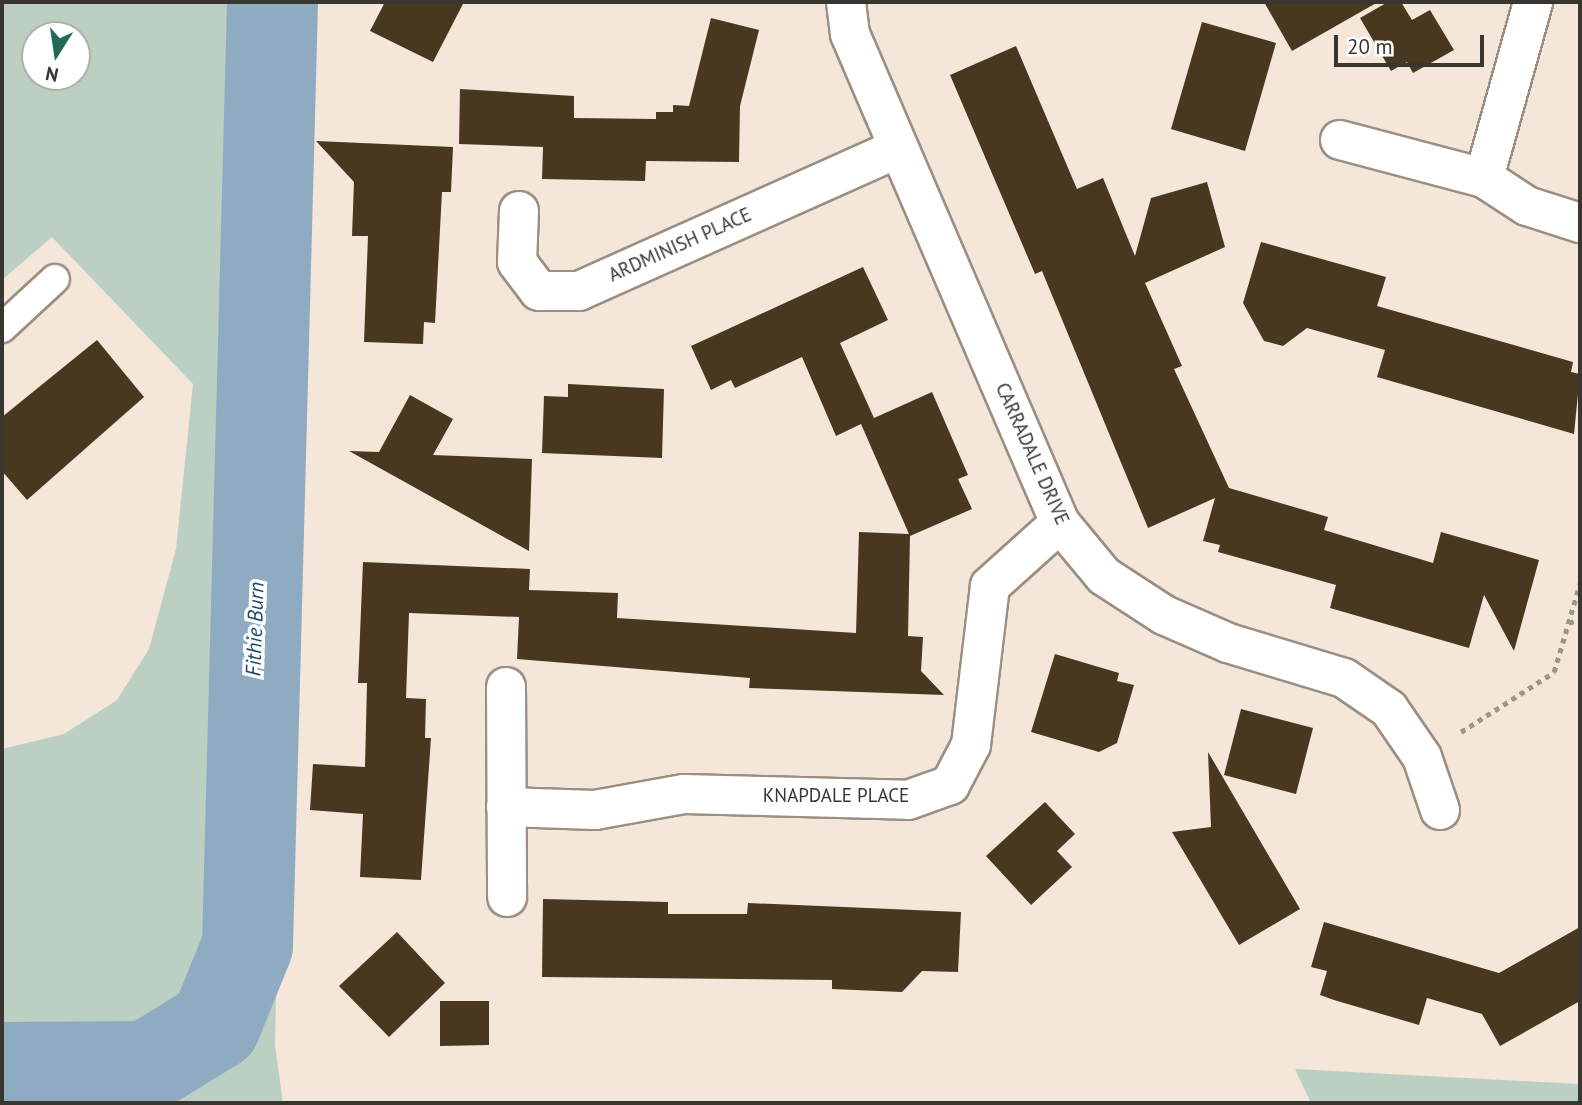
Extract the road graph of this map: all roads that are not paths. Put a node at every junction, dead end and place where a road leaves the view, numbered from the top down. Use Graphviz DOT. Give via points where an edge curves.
graph roads {
  1 [pos="846,2"];
  2 [pos="1533,2"];
  3 [pos="1340,140"];
  4 [pos="898,148"];
  5 [pos="1483,178"];
  6 [pos="519,211"];
  7 [pos="1580,223"];
  8 [pos="55,279"];
  9 [pos="2,328"];
  10 [pos="1060,523"];
  11 [pos="506,687"];
  12 [pos="506,807"];
  13 [pos="1440,810"];
  14 [pos="507,897"];
  1 -- 4 [label="street, CARRADALE DRIVE" via="850,34"];
  2 -- 5 [label="street"];
  3 -- 5 [label="street"];
  4 -- 6 [label="street, ARDMINISH PLACE" via="579,291 540,291 517,262"];
  4 -- 10 [label="street, CARRADALE DRIVE"];
  5 -- 7 [label="street" via="1527,206"];
  8 -- 9 [label="lane"];
  10 -- 12 [label="street, KNAPDALE PLACE" via="990,586 971,745 950,785 908,800 684,794 595,810"];
  10 -- 13 [label="street, CARRADALE DRIVE" via="1104,576 1164,615 1228,643 1344,678 1389,709 1422,757"];
  11 -- 12 [label="street"];
  12 -- 14 [label="street"];
}
